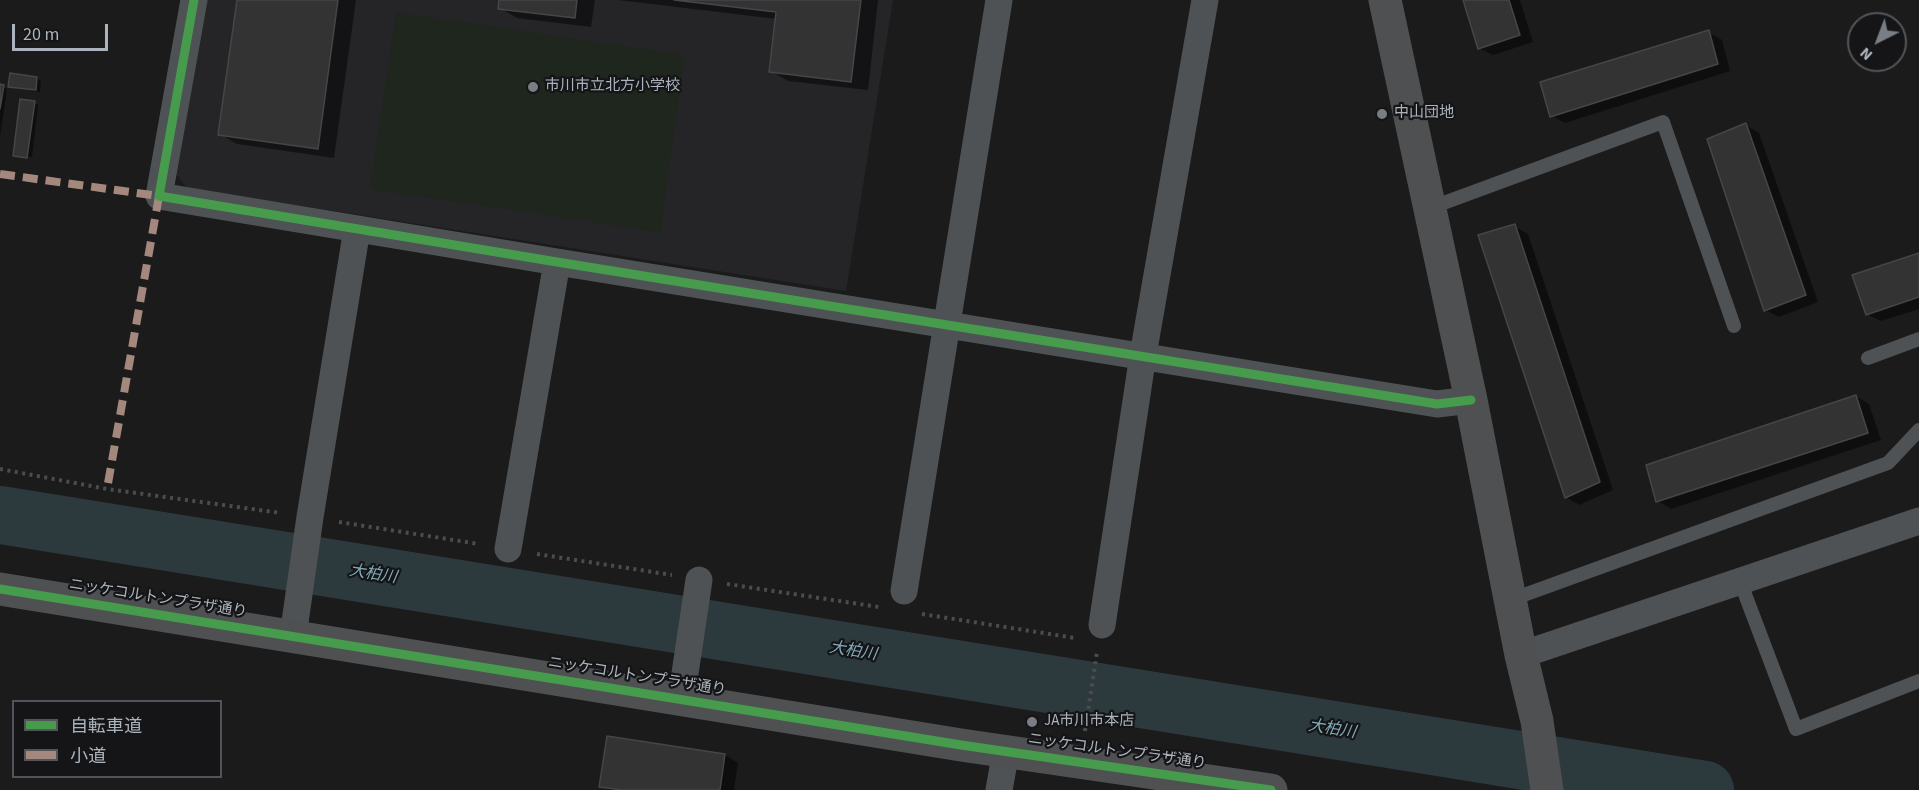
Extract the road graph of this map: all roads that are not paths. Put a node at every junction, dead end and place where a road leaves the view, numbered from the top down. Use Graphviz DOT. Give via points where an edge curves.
graph roads {
  1 [pos="194,0"];
  2 [pos="999,0"];
  3 [pos="1205,0"];
  4 [pos="1385,0"];
  5 [pos="1430,208"];
  6 [pos="357,229"];
  7 [pos="557,262"];
  8 [pos="946,324"];
  9 [pos="1734,326"];
  10 [pos="1919,339"];
  11 [pos="1143,356"];
  12 [pos="1868,358"];
  13 [pos="1471,400"];
  14 [pos="1919,430"];
  15 [pos="1919,521"];
  16 [pos="508,549"];
  17 [pos="699,580"];
  18 [pos="1740,581"];
  19 [pos="0,589"];
  20 [pos="1510,600"];
  21 [pos="902,604"];
  22 [pos="1100,634"];
  23 [pos="293,636"];
  24 [pos="1521,655"];
  25 [pos="1919,681"];
  26 [pos="681,700"];
  27 [pos="1006,751"];
  28 [pos="999,790"];
  29 [pos="1271,790"];
  30 [pos="1547,790"];
  1 -- 6 [label="street" via="159,196"];
  2 -- 8 [label="street"];
  3 -- 11 [label="street"];
  4 -- 5 [label="street"];
  5 -- 9 [label="lane" via="1663,122"];
  5 -- 13 [label="street"];
  6 -- 7 [label="street"];
  6 -- 23 [label="street"];
  7 -- 8 [label="street"];
  7 -- 16 [label="street"];
  8 -- 11 [label="street"];
  8 -- 21 [label="street"];
  10 -- 12 [label="lane"];
  11 -- 13 [label="street" via="1437,404"];
  11 -- 22 [label="street"];
  13 -- 20 [label="street"];
  14 -- 20 [label="lane" via="1888,463"];
  15 -- 18 [label="street"];
  17 -- 26 [label="street"];
  18 -- 24 [label="street"];
  18 -- 25 [label="lane" via="1796,729"];
  19 -- 23 [label="street, ニッケコルトンプラザ通り"];
  20 -- 24 [label="street"];
  23 -- 26 [label="street, ニッケコルトンプラザ通り"];
  24 -- 30 [label="street" via="1537,721"];
  26 -- 27 [label="street, ニッケコルトンプラザ通り"];
  27 -- 28 [label="street"];
  27 -- 29 [label="street, ニッケコルトンプラザ通り"];
}
